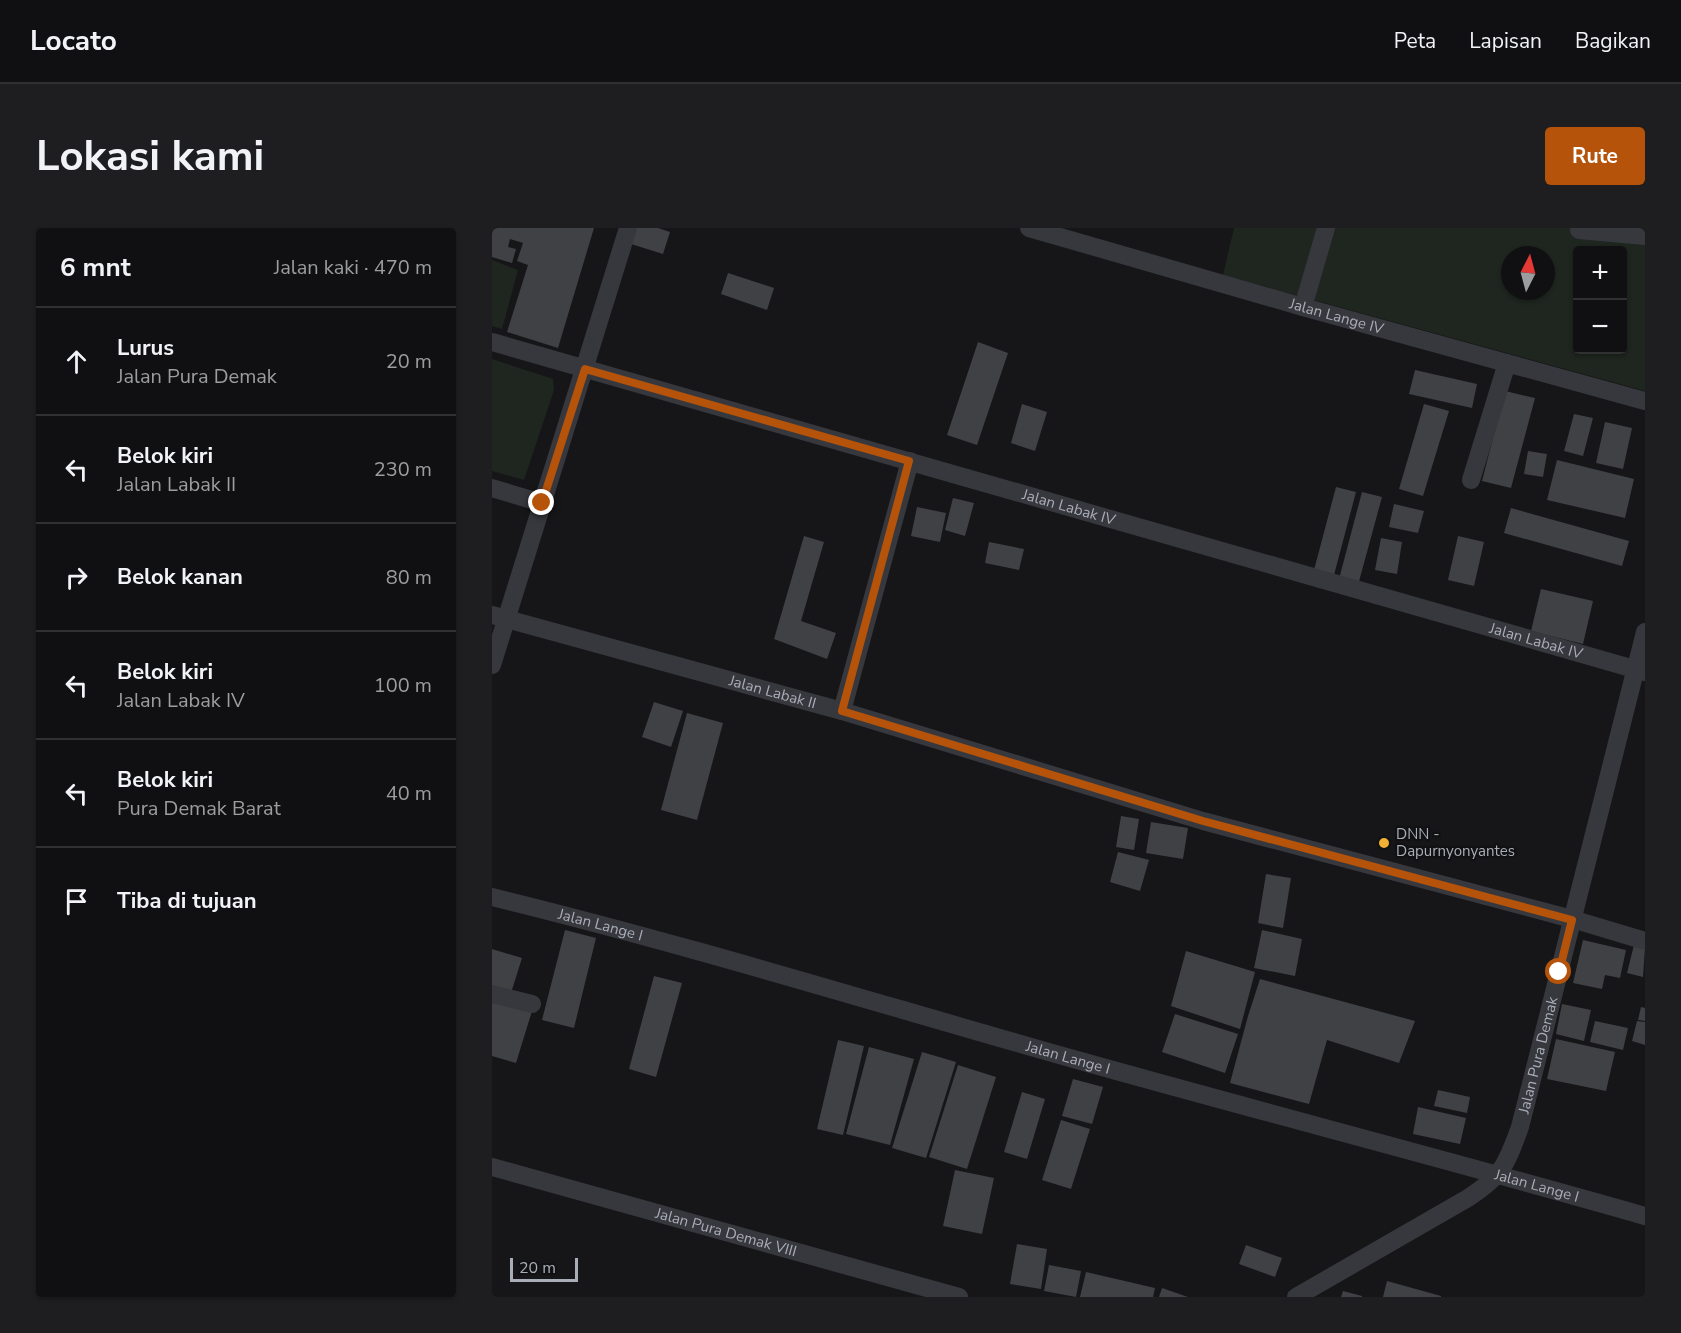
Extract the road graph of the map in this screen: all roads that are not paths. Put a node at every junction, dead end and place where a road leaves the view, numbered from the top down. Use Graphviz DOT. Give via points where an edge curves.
graph roads {
  1 [pos="628,228"];
  2 [pos="1029,228"];
  3 [pos="1326,228"];
  4 [pos="1579,230"];
  5 [pos="1645,236"];
  6 [pos="1303,307"];
  7 [pos="492,342"];
  8 [pos="1507,363"];
  9 [pos="585,369"];
  10 [pos="1645,400"];
  11 [pos="909,461"];
  12 [pos="1471,480"];
  13 [pos="492,488"];
  14 [pos="542,503"];
  15 [pos="499,617"];
  16 [pos="1645,632"];
  17 [pos="492,665"];
  18 [pos="1640,671"];
  19 [pos="842,711"];
  20 [pos="492,897"];
  21 [pos="1572,920"];
  22 [pos="1645,941"];
  23 [pos="492,994"];
  24 [pos="532,1004"];
  25 [pos="492,1167"];
  26 [pos="1498,1174"];
  27 [pos="1645,1216"];
  28 [pos="959,1297"];
  29 [pos="1296,1297"];
  1 -- 9 [label="street"];
  2 -- 6 [label="street, Jalan Lange IV"];
  3 -- 6 [label="street"];
  4 -- 5 [label="street"];
  6 -- 8 [label="street, Jalan Lange IV"];
  7 -- 9 [label="street, Jalan Labak IV"];
  8 -- 10 [label="street, Jalan Lange IV"];
  8 -- 12 [label="street"];
  9 -- 11 [label="street, Jalan Labak IV"];
  9 -- 14 [label="street"];
  11 -- 18 [label="street, Jalan Labak IV"];
  11 -- 19 [label="street"];
  13 -- 14 [label="street"];
  14 -- 15 [label="street"];
  15 -- 17 [label="street"];
  15 -- 19 [label="street, Jalan Labak II"];
  16 -- 18 [label="street, Jalan Pura Demak"];
  18 -- 21 [label="street, Jalan Pura Demak"];
  19 -- 21 [label="street, Jalan Labak II" via="1203,821"];
  20 -- 26 [label="street, Jalan Lange I"];
  21 -- 22 [label="street, Jalan Labak II"];
  21 -- 26 [label="street, Jalan Pura Demak" via="1520,1127 1506,1164"];
  23 -- 24 [label="street"];
  25 -- 28 [label="street, Jalan Pura Demak VIII"];
  26 -- 27 [label="street, Jalan Lange I"];
  26 -- 29 [label="street, Jalan Pura Demak" via="1468,1198"];
}
